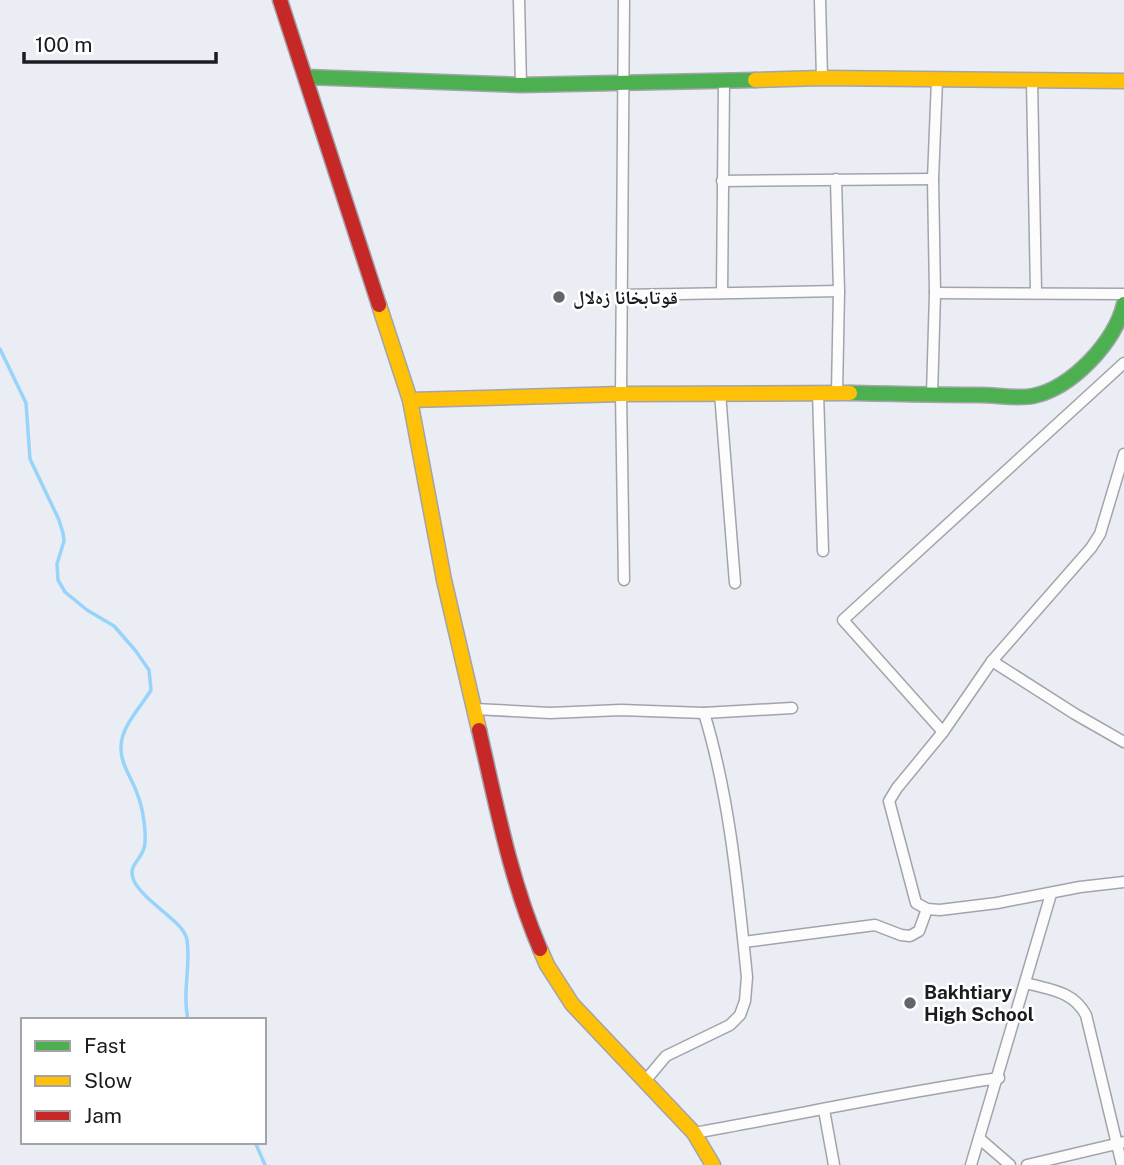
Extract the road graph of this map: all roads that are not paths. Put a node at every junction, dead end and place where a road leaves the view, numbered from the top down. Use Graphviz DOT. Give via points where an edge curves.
graph roads {
  1 [pos="280,0"];
  2 [pos="519,0"];
  3 [pos="624,0"];
  4 [pos="820,0"];
  5 [pos="306,77"];
  6 [pos="822,78"];
  7 [pos="937,80"];
  8 [pos="1032,81"];
  9 [pos="1124,81"];
  10 [pos="624,82"];
  11 [pos="724,82"];
  12 [pos="521,85"];
  13 [pos="836,179"];
  14 [pos="933,179"];
  15 [pos="722,181"];
  16 [pos="839,291"];
  17 [pos="1037,292"];
  18 [pos="722,293"];
  19 [pos="935,293"];
  20 [pos="1124,293"];
  21 [pos="621,295"];
  22 [pos="1124,304"];
  23 [pos="1124,363"];
  24 [pos="720,393"];
  25 [pos="818,393"];
  26 [pos="837,393"];
  27 [pos="621,394"];
  28 [pos="932,396"];
  29 [pos="410,401"];
  30 [pos="1124,454"];
  31 [pos="823,551"];
  32 [pos="624,580"];
  33 [pos="735,583"];
  34 [pos="992,661"];
  35 [pos="792,708"];
  36 [pos="475,709"];
  37 [pos="704,713"];
  38 [pos="943,732"];
  39 [pos="1124,741"];
  40 [pos="1124,882"];
  41 [pos="1051,894"];
  42 [pos="927,909"];
  43 [pos="744,942"];
  44 [pos="1026,983"];
  45 [pos="999,1078"];
  46 [pos="645,1082"];
  47 [pos="824,1111"];
  48 [pos="694,1133"];
  49 [pos="980,1139"];
  50 [pos="1120,1143"];
  51 [pos="713,1165"];
  52 [pos="834,1165"];
  53 [pos="971,1165"];
  54 [pos="1010,1165"];
  55 [pos="1027,1165"];
  56 [pos="1122,1165"];
  1 -- 5 [label="street"];
  2 -- 12 [label="street"];
  3 -- 10 [label="street"];
  4 -- 6 [label="street"];
  5 -- 12 [label="street"];
  5 -- 29 [label="street"];
  6 -- 7 [label="street"];
  6 -- 11 [label="street"];
  7 -- 8 [label="street"];
  7 -- 14 [label="street"];
  8 -- 9 [label="street"];
  8 -- 17 [label="street"];
  10 -- 11 [label="street"];
  10 -- 12 [label="street"];
  10 -- 21 [label="street"];
  11 -- 15 [label="street"];
  13 -- 14 [label="street"];
  13 -- 15 [label="street"];
  13 -- 16 [label="street"];
  14 -- 19 [label="street"];
  15 -- 18 [label="street"];
  16 -- 18 [label="street"];
  16 -- 26 [label="street"];
  17 -- 19 [label="street"];
  17 -- 20 [label="street"];
  18 -- 21 [label="street"];
  19 -- 28 [label="street"];
  21 -- 27 [label="street"];
  22 -- 28 [label="street" via="1113,335 1047,392 1008,397"];
  23 -- 38 [label="street" via="843,620"];
  24 -- 25 [label="street"];
  24 -- 27 [label="street"];
  24 -- 33 [label="street"];
  25 -- 26 [label="street"];
  25 -- 31 [label="street"];
  26 -- 28 [label="street"];
  27 -- 29 [label="street"];
  27 -- 32 [label="street"];
  29 -- 36 [label="street" via="444,580"];
  30 -- 34 [label="street" via="1100,534"];
  34 -- 38 [label="street"];
  34 -- 39 [label="street"];
  35 -- 37 [label="street"];
  36 -- 37 [label="street"];
  36 -- 46 [label="street" via="522,903 547,965 572,1004"];
  37 -- 43 [label="street" via="728,822"];
  38 -- 42 [label="street" via="889,800 916,902"];
  40 -- 41 [label="street"];
  41 -- 42 [label="street"];
  41 -- 44 [label="street"];
  42 -- 43 [label="street" via="919,931 910,936 875,926"];
  43 -- 46 [label="street" via="747,977 740,1015 730,1025 666,1056"];
  44 -- 45 [label="street"];
  44 -- 50 [label="street" via="1079,1002"];
  45 -- 47 [label="street"];
  45 -- 49 [label="street"];
  46 -- 48 [label="street"];
  47 -- 48 [label="street"];
  47 -- 52 [label="street"];
  48 -- 51 [label="street"];
  49 -- 53 [label="street"];
  49 -- 54 [label="street"];
  50 -- 55 [label="street"];
  50 -- 56 [label="street"];
}
